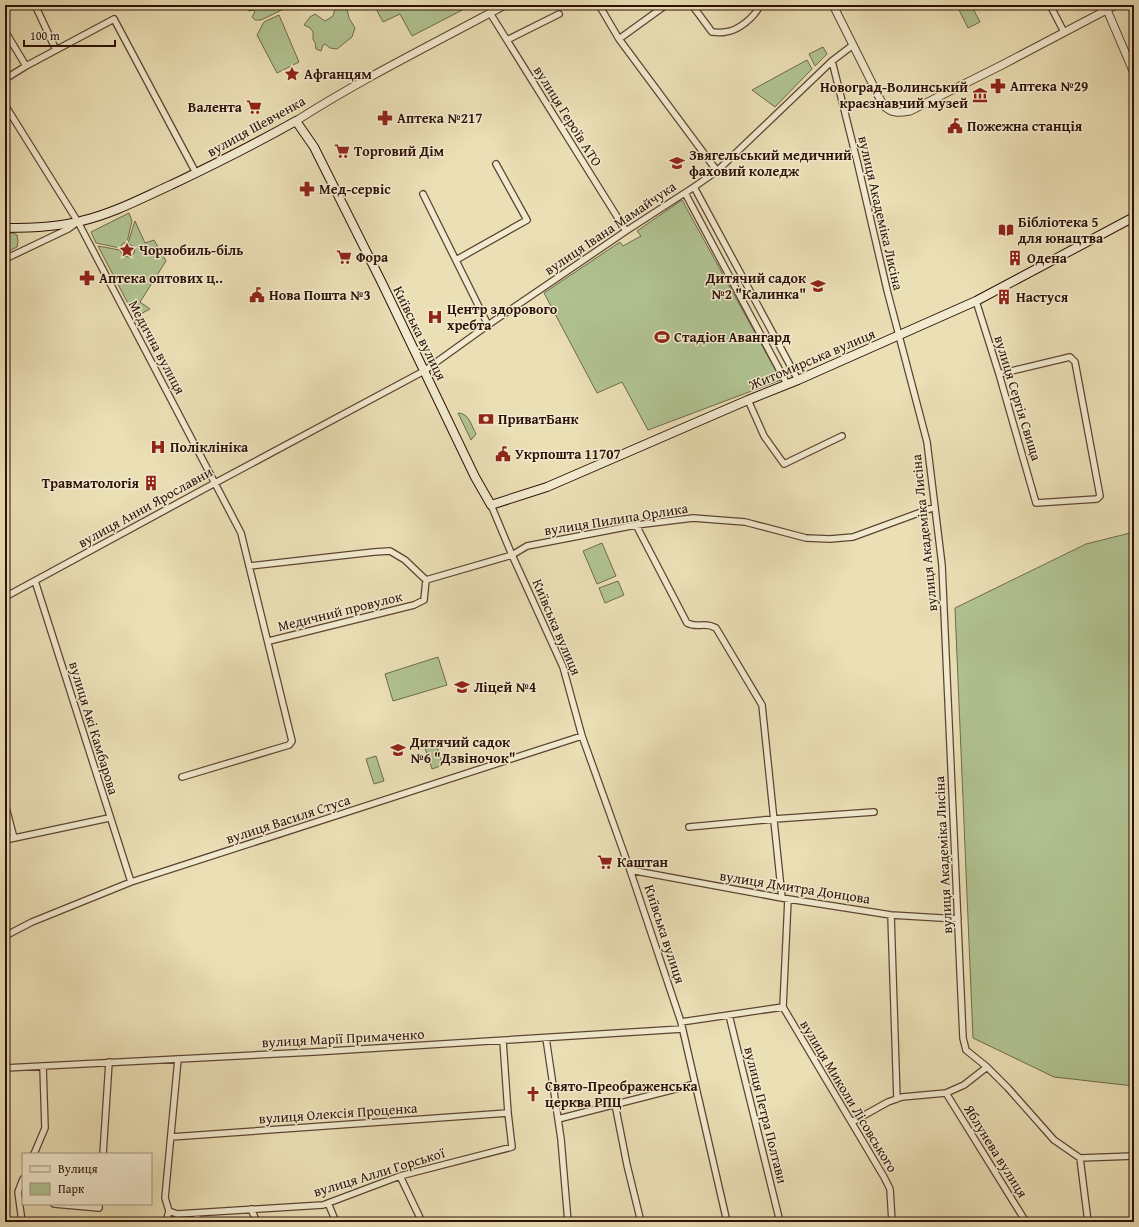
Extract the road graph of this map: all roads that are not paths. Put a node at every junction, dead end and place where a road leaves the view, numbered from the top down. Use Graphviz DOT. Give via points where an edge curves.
graph roads {
  1 [pos="35,5"];
  2 [pos="505,5"];
  3 [pos="599,5"];
  4 [pos="666,5"];
  5 [pos="692,5"];
  6 [pos="760,5"];
  7 [pos="833,5"];
  8 [pos="1050,5"];
  9 [pos="1116,5"];
  10 [pos="1107,10"];
  11 [pos="490,13"];
  12 [pos="559,14"];
  13 [pos="5,31"];
  14 [pos="1064,32"];
  15 [pos="619,39"];
  16 [pos="507,40"];
  17 [pos="852,45"];
  18 [pos="56,50"];
  19 [pos="832,61"];
  20 [pos="26,66"];
  21 [pos="1134,73"];
  22 [pos="5,79"];
  23 [pos="5,105"];
  24 [pos="296,121"];
  25 [pos="496,164"];
  26 [pos="717,170"];
  27 [pos="196,173"];
  28 [pos="694,187"];
  29 [pos="685,193"];
  30 [pos="423,194"];
  31 [pos="1134,217"];
  32 [pos="78,222"];
  33 [pos="5,228"];
  34 [pos="626,231"];
  35 [pos="5,258"];
  36 [pos="456,260"];
  37 [pos="976,301"];
  38 [pos="488,325"];
  39 [pos="899,335"];
  40 [pos="424,372"];
  41 [pos="999,374"];
  42 [pos="798,380"];
  43 [pos="787,384"];
  44 [pos="748,400"];
  45 [pos="842,436"];
  46 [pos="215,482"];
  47 [pos="491,505"];
  48 [pos="935,507"];
  49 [pos="636,525"];
  50 [pos="512,555"];
  51 [pos="249,566"];
  52 [pos="426,580"];
  53 [pos="35,581"];
  54 [pos="5,597"];
  55 [pos="269,641"];
  56 [pos="582,736"];
  57 [pos="182,777"];
  58 [pos="5,804"];
  59 [pos="874,812"];
  60 [pos="109,818"];
  61 [pos="774,819"];
  62 [pos="689,827"];
  63 [pos="14,838"];
  64 [pos="5,840"];
  65 [pos="630,870"];
  66 [pos="131,882"];
  67 [pos="785,898"];
  68 [pos="891,915"];
  69 [pos="958,919"];
  70 [pos="5,936"];
  71 [pos="783,1008"];
  72 [pos="729,1015"];
  73 [pos="680,1022"];
  74 [pos="682,1029"];
  75 [pos="546,1038"];
  76 [pos="503,1041"];
  77 [pos="178,1059"];
  78 [pos="109,1062"];
  79 [pos="43,1066"];
  80 [pos="987,1067"];
  81 [pos="5,1068"];
  82 [pos="695,1084"];
  83 [pos="946,1093"];
  84 [pos="897,1099"];
  85 [pos="615,1104"];
  86 [pos="508,1113"];
  87 [pos="558,1119"];
  88 [pos="852,1122"];
  89 [pos="171,1137"];
  90 [pos="34,1153"];
  91 [pos="102,1153"];
  92 [pos="1134,1156"];
  93 [pos="1080,1158"];
  94 [pos="400,1176"];
  95 [pos="22,1182"];
  96 [pos="328,1203"];
  97 [pos="65,1205"];
  98 [pos="99,1205"];
  99 [pos="251,1209"];
  100 [pos="169,1211"];
  101 [pos="196,1213"];
  102 [pos="22,1222"];
  103 [pos="166,1222"];
  104 [pos="199,1222"];
  105 [pos="257,1222"];
  106 [pos="336,1222"];
  107 [pos="422,1222"];
  108 [pos="568,1222"];
  109 [pos="641,1222"];
  110 [pos="727,1222"];
  111 [pos="780,1222"];
  112 [pos="892,1222"];
  113 [pos="1026,1222"];
  114 [pos="1088,1222"];
  1 -- 18 [label="street"];
  2 -- 11 [label="street, вулиця Шевченка"];
  3 -- 15 [label="street"];
  4 -- 15 [label="street"];
  5 -- 6 [label="street" via="712,32 726,32 740,27 758,11"];
  7 -- 17 [label="street"];
  8 -- 14 [label="street"];
  9 -- 10 [label="street"];
  10 -- 14 [label="street"];
  10 -- 21 [label="street"];
  11 -- 16 [label="street, вулиця Героїв АТО"];
  11 -- 24 [label="street, вулиця Шевченка" via="320,105"];
  12 -- 16 [label="street"];
  13 -- 20 [label="street"];
  14 -- 17 [label="street" via="901,113 894,113 883,105"];
  15 -- 26 [label="street"];
  16 -- 34 [label="street, вулиця Героїв АТО"];
  17 -- 19 [label="street, вулиця Івана Мамайчука"];
  18 -- 20 [label="street"];
  18 -- 27 [label="street" via="114,19"];
  19 -- 26 [label="street, вулиця Івана Мамайчука"];
  19 -- 39 [label="street, вулиця Академіка Лисіна"];
  20 -- 22 [label="street"];
  23 -- 32 [label="street, Медична вулиця"];
  24 -- 27 [label="main road, вулиця Шевченка"];
  24 -- 40 [label="main road, Київська вулиця" via="314,147"];
  25 -- 36 [label="street" via="526,220"];
  26 -- 28 [label="street, вулиця Івана Мамайчука"];
  27 -- 32 [label="main road, вулиця Шевченка" via="145,197"];
  28 -- 29 [label="street, вулиця Івана Мамайчука"];
  28 -- 42 [label="street"];
  29 -- 34 [label="street, вулиця Івана Мамайчука"];
  29 -- 43 [label="street"];
  30 -- 36 [label="street"];
  31 -- 37 [label="main road, Житомирська вулиця"];
  32 -- 33 [label="main road, вулиця Шевченка"];
  32 -- 35 [label="street"];
  32 -- 46 [label="street, Медична вулиця"];
  34 -- 38 [label="street, вулиця Івана Мамайчука"];
  36 -- 38 [label="street"];
  37 -- 39 [label="main road, Житомирська вулиця"];
  37 -- 41 [label="street, вулиця Сергія Свища"];
  38 -- 40 [label="street, вулиця Івана Мамайчука"];
  39 -- 42 [label="main road, Житомирська вулиця"];
  39 -- 48 [label="street, вулиця Академіка Лисіна" via="927,442"];
  40 -- 46 [label="street, вулиця Анни Ярославни"];
  40 -- 47 [label="main road, Київська вулиця"];
  41 -- 41 [label="street, вулиця Сергія Свища" via="1036,503 1097,499 1100,496 1075,362 1070,357"];
  42 -- 43 [label="main road, Житомирська вулиця"];
  43 -- 44 [label="main road, Житомирська вулиця"];
  44 -- 45 [label="street" via="764,436 784,464"];
  44 -- 47 [label="main road, Житомирська вулиця" via="547,487"];
  46 -- 51 [label="street, Медичний провулок" via="241,533"];
  46 -- 53 [label="street, вулиця Анни Ярославни"];
  47 -- 50 [label="street, Київська вулиця"];
  48 -- 49 [label="street, вулиця Пилипа Орлика" via="853,536 830,539 806,538 745,522 693,518"];
  48 -- 69 [label="street, вулиця Академіка Лисіна" via="942,566"];
  49 -- 50 [label="street, вулиця Пилипа Орлика" via="528,546"];
  49 -- 61 [label="street" via="687,623 709,624 716,628 762,705"];
  50 -- 52 [label="street"];
  50 -- 56 [label="street, Київська вулиця" via="563,667"];
  51 -- 52 [label="street" via="390,551 405,560"];
  51 -- 55 [label="street, Медичний провулок"];
  52 -- 55 [label="street, Медичний провулок" via="424,600 414,605"];
  53 -- 54 [label="street, вулиця Анни Ярославни"];
  53 -- 60 [label="street, вулиця Акі Камбарова"];
  55 -- 57 [label="street" via="292,743"];
  56 -- 65 [label="street, Київська вулиця"];
  56 -- 66 [label="street, вулиця Василя Стуса"];
  58 -- 63 [label="street"];
  59 -- 61 [label="street"];
  60 -- 63 [label="street"];
  60 -- 66 [label="street, вулиця Акі Камбарова"];
  61 -- 62 [label="street"];
  61 -- 67 [label="street"];
  63 -- 64 [label="street"];
  65 -- 67 [label="street, вулиця Дмитра Донцова"];
  65 -- 73 [label="street, Київська вулиця"];
  66 -- 70 [label="street, вулиця Василя Стуса" via="32,922"];
  67 -- 68 [label="street, вулиця Дмитра Донцова"];
  67 -- 71 [label="street"];
  68 -- 69 [label="street, вулиця Дмитра Донцова"];
  68 -- 84 [label="street"];
  69 -- 80 [label="street, вулиця Академіка Лисіна" via="963,1038 966,1050"];
  71 -- 72 [label="street"];
  71 -- 88 [label="street, вулиця Миколи Лісовського"];
  72 -- 73 [label="street"];
  72 -- 111 [label="street, вулиця Петра Полтави"];
  73 -- 74 [label="street, Київська вулиця"];
  74 -- 75 [label="street, вулиця Марії Примаченко"];
  74 -- 82 [label="street, Київська вулиця"];
  75 -- 76 [label="street, вулиця Марії Примаченко"];
  75 -- 87 [label="street"];
  76 -- 77 [label="street, вулиця Марії Примаченко"];
  76 -- 86 [label="street"];
  77 -- 78 [label="street, вулиця Марії Примаченко"];
  77 -- 89 [label="street"];
  78 -- 79 [label="street, вулиця Марії Примаченко"];
  78 -- 91 [label="street"];
  79 -- 81 [label="street, вулиця Марії Примаченко"];
  79 -- 90 [label="street" via="45,1128"];
  80 -- 83 [label="street" via="964,1085"];
  80 -- 93 [label="street" via="1054,1140"];
  82 -- 85 [label="street"];
  82 -- 110 [label="street, Київська вулиця"];
  83 -- 84 [label="street"];
  83 -- 113 [label="street, Яблунева вулиця"];
  84 -- 88 [label="street"];
  85 -- 87 [label="street"];
  85 -- 109 [label="street"];
  86 -- 89 [label="street, вулиця Олексія Проценка"];
  86 -- 94 [label="street, вулиця Алли Горської" via="512,1148"];
  87 -- 108 [label="street"];
  88 -- 112 [label="street, вулиця Миколи Лісовського" via="890,1189"];
  89 -- 100 [label="street" via="165,1198"];
  92 -- 93 [label="street"];
  93 -- 114 [label="street"];
  94 -- 96 [label="street, вулиця Алли Горської"];
  94 -- 107 [label="street"];
  95 -- 102 [label="street" via="18,1192"];
  96 -- 99 [label="street, вулиця Алли Горської"];
  96 -- 106 [label="street"];
  97 -- 98 [label="street" via="99,1208"];
  99 -- 101 [label="street, вулиця Алли Горської"];
  99 -- 105 [label="street"];
  100 -- 101 [label="street, вулиця Алли Горської" via="177,1214"];
  100 -- 103 [label="street"];
  101 -- 104 [label="street"];
}
